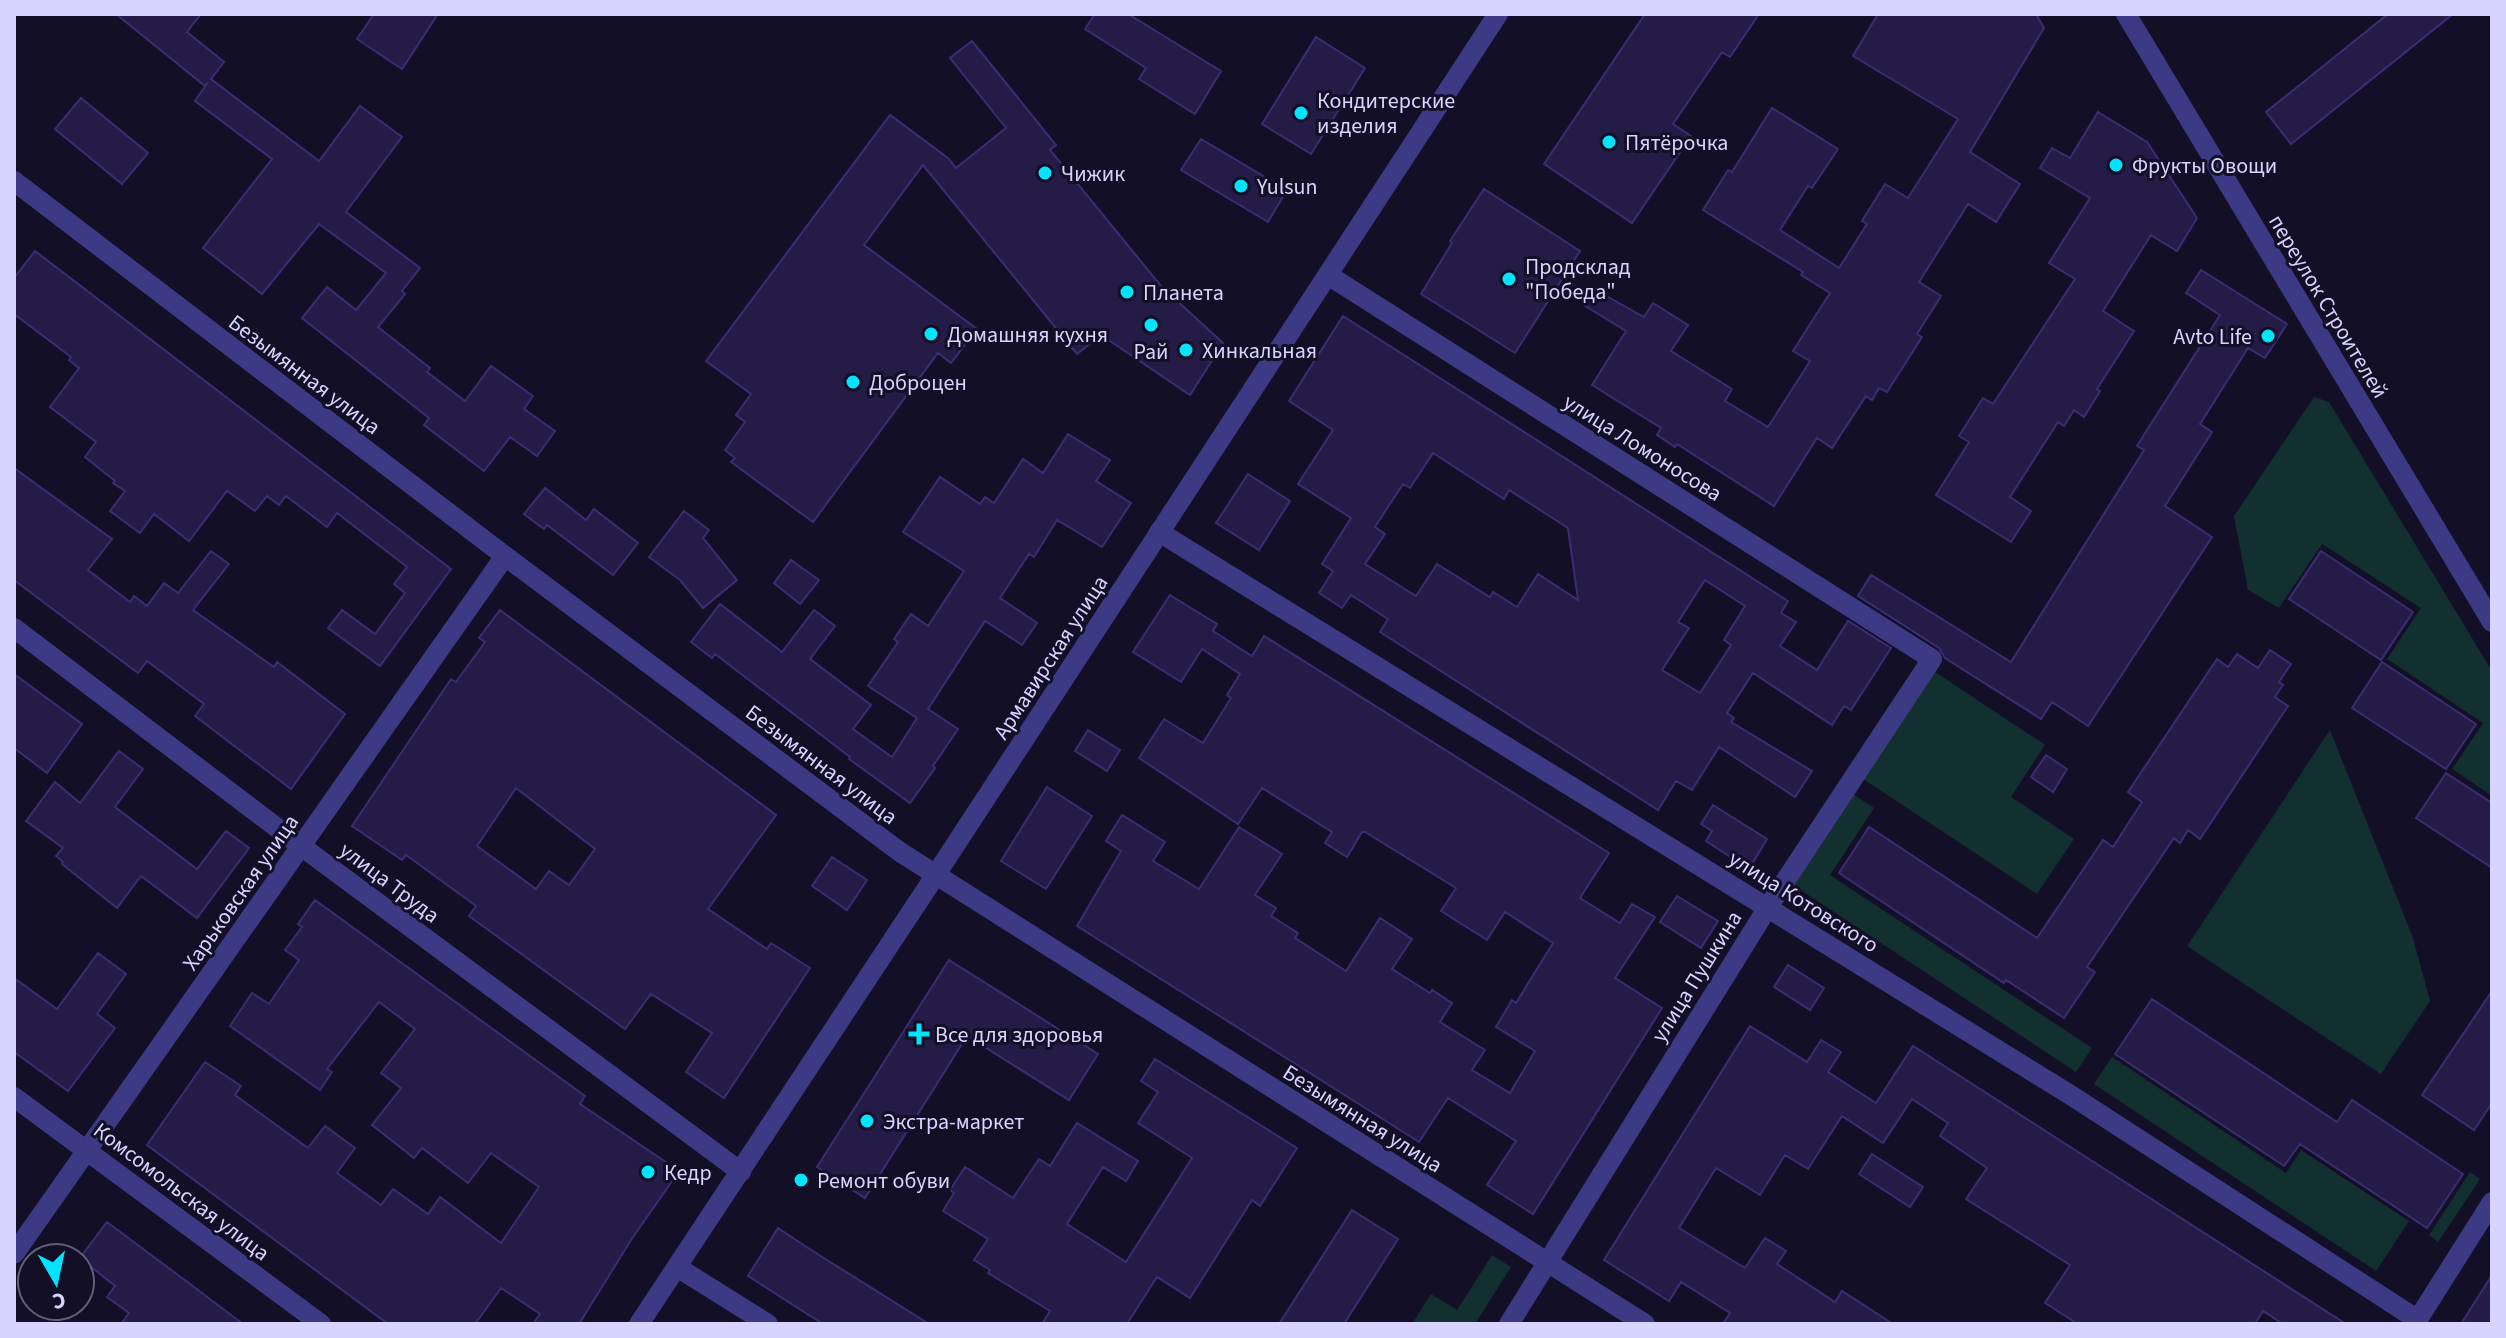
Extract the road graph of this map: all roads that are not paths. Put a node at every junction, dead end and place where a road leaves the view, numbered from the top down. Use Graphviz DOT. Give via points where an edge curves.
graph roads {
  1 [pos="1498,14"];
  2 [pos="2126,14"];
  3 [pos="14,181"];
  4 [pos="1328,275"];
  5 [pos="1159,532"];
  6 [pos="505,556"];
  7 [pos="2492,622"];
  8 [pos="14,628"];
  9 [pos="1932,659"];
  10 [pos="301,846"];
  11 [pos="935,876"];
  12 [pos="1768,907"];
  13 [pos="14,1097"];
  14 [pos="87,1151"];
  15 [pos="741,1172"];
  16 [pos="2492,1202"];
  17 [pos="14,1254"];
  18 [pos="1548,1263"];
  19 [pos="677,1267"];
  20 [pos="2416,1322"];
  21 [pos="321,1324"];
  22 [pos="639,1324"];
  23 [pos="768,1324"];
  24 [pos="1509,1324"];
  25 [pos="1645,1324"];
  1 -- 4 [label="street, Армавирская улица"];
  2 -- 7 [label="street, переулок Строителей"];
  3 -- 6 [label="street, Безымянная улица"];
  4 -- 5 [label="street, Армавирская улица"];
  4 -- 9 [label="street, улица Ломоносова"];
  5 -- 11 [label="street, Армавирская улица"];
  5 -- 12 [label="street, улица Котовского"];
  6 -- 10 [label="street, Харьковская улица"];
  6 -- 11 [label="street, Безымянная улица"];
  8 -- 10 [label="street, улица Труда"];
  9 -- 12 [label="street, улица Пушкина"];
  10 -- 14 [label="street, Харьковская улица"];
  10 -- 15 [label="street, улица Труда"];
  11 -- 15 [label="street, Армавирская улица"];
  11 -- 18 [label="street, Безымянная улица"];
  12 -- 18 [label="street, улица Пушкина"];
  12 -- 20 [label="street, улица Котовского" via="2069,1094"];
  13 -- 14 [label="street, Комсомольская улица"];
  14 -- 17 [label="street, Харьковская улица"];
  14 -- 21 [label="street, Комсомольская улица"];
  15 -- 19 [label="street, Армавирская улица"];
  16 -- 20 [label="street"];
  18 -- 24 [label="street, улица Пушкина"];
  18 -- 25 [label="street, Безымянная улица"];
  19 -- 22 [label="street, Армавирская улица"];
  19 -- 23 [label="street"];
}
